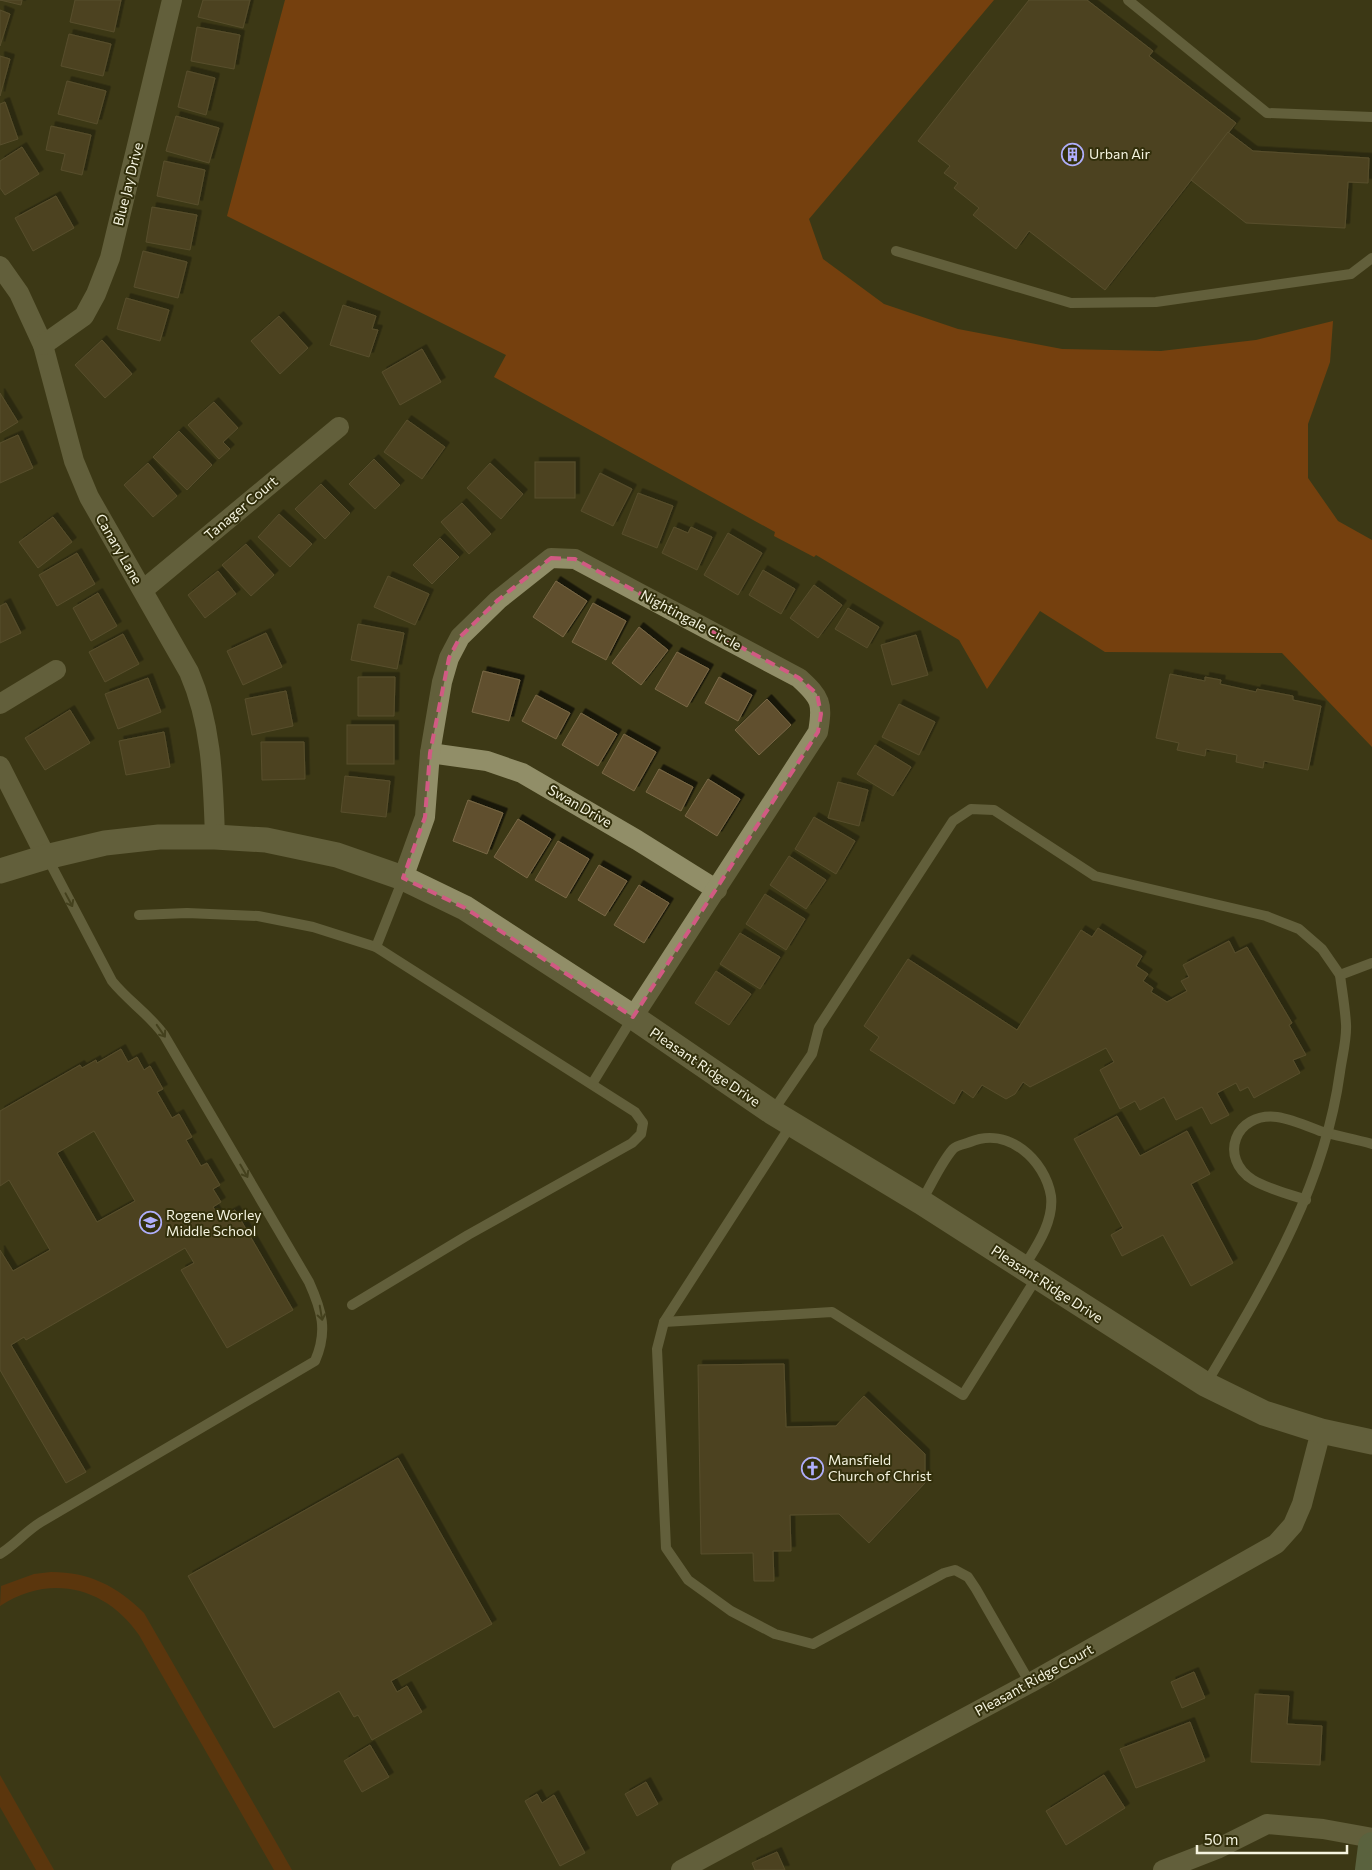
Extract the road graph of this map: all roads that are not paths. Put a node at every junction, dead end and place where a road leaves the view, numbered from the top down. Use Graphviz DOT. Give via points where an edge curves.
graph roads {
  1 [pos="172,0"];
  2 [pos="1128,0"];
  3 [pos="1372,116"];
  4 [pos="896,251"];
  5 [pos="1372,258"];
  6 [pos="0,266"];
  7 [pos="43,345"];
  8 [pos="339,427"];
  9 [pos="143,590"];
  10 [pos="56,670"];
  11 [pos="0,704"];
  12 [pos="430,753"];
  13 [pos="0,766"];
  14 [pos="215,837"];
  15 [pos="46,857"];
  16 [pos="0,871"];
  17 [pos="403,878"];
  18 [pos="717,890"];
  19 [pos="138,915"];
  20 [pos="376,947"];
  21 [pos="1372,963"];
  22 [pos="1340,974"];
  23 [pos="633,1017"];
  24 [pos="592,1084"];
  25 [pos="782,1118"];
  26 [pos="1328,1133"];
  27 [pos="1372,1144"];
  28 [pos="1306,1200"];
  29 [pos="921,1202"];
  30 [pos="1030,1272"];
  31 [pos="352,1306"];
  32 [pos="664,1322"];
  33 [pos="1205,1384"];
  34 [pos="1321,1431"];
  35 [pos="1372,1442"];
  36 [pos="0,1554"];
  37 [pos="1030,1683"];
  38 [pos="1372,1838"];
  39 [pos="1372,1846"];
  40 [pos="681,1870"];
  41 [pos="1164,1870"];
  42 [pos="1369,1870"];
  1 -- 7 [label="street, Blue Jay Drive" via="110,258 84,316"];
  2 -- 3 [label="lane" via="1267,113"];
  4 -- 5 [label="lane" via="1070,303 1156,302 1351,274"];
  6 -- 7 [label="street, Canary Lane" via="19,293"];
  7 -- 9 [label="street, Canary Lane" via="81,479"];
  8 -- 9 [label="street, Tanager Court"];
  9 -- 14 [label="street, Canary Lane" via="199,694 211,750"];
  10 -- 11 [label="street"];
  12 -- 17 [label="street, Nightingale Circle" via="425,817"];
  12 -- 18 [label="street, Swan Drive" via="487,761 522,773"];
  12 -- 18 [label="street, Nightingale Circle" via="442,682 460,637 498,600 551,558 575,559 799,678 817,694 821,714 818,732"];
  13 -- 15 [label="street"];
  14 -- 15 [label="street, Pleasant Ridge Drive" via="160,837 105,843"];
  14 -- 17 [label="street, Pleasant Ridge Drive" via="266,840 337,855"];
  15 -- 16 [label="street, Pleasant Ridge Drive"];
  15 -- 36 [label="lane, one-way" via="112,981 164,1035 309,1282 321,1309 322,1345 315,1361 26,1531 12,1547"];
  17 -- 20 [label="lane"];
  17 -- 23 [label="street, Pleasant Ridge Drive" via="465,908"];
  18 -- 23 [label="street, Nightingale Circle"];
  19 -- 20 [label="lane" via="258,916 314,927"];
  20 -- 24 [label="lane"];
  21 -- 22 [label="lane"];
  22 -- 25 [label="lane" via="1322,949 1299,929 1266,916 1094,876 994,810 971,809 953,821 819,1027 812,1054"];
  22 -- 26 [label="lane" via="1346,1025"];
  23 -- 24 [label="lane"];
  23 -- 25 [label="street, Pleasant Ridge Drive"];
  24 -- 31 [label="lane" via="635,1112 643,1123 637,1139"];
  25 -- 29 [label="street, Pleasant Ridge Drive"];
  25 -- 32 [label="lane"];
  26 -- 27 [label="lane"];
  26 -- 28 [label="lane"];
  26 -- 28 [label="lane" via="1277,1117 1255,1118 1241,1127 1235,1140 1234,1154 1241,1168 1253,1180"];
  28 -- 33 [label="lane" via="1275,1265"];
  29 -- 30 [label="street, Pleasant Ridge Drive"];
  29 -- 30 [label="lane" via="954,1148 975,1140 997,1138 1016,1144 1032,1157 1044,1175 1051,1197 1049,1218"];
  30 -- 32 [label="lane" via="963,1395 832,1312"];
  30 -- 33 [label="street, Pleasant Ridge Drive"];
  32 -- 37 [label="lane" via="658,1349 666,1548 688,1580 730,1611 774,1634 813,1644 955,1570 968,1577 976,1589"];
  33 -- 34 [label="street, Pleasant Ridge Drive" via="1264,1413"];
  34 -- 35 [label="street, Pleasant Ridge Drive"];
  34 -- 37 [label="street, Pleasant Ridge Court" via="1302,1504 1293,1525 1276,1544"];
  37 -- 40 [label="street, Pleasant Ridge Court"];
  38 -- 41 [label="street" via="1268,1824"];
  39 -- 42 [label="main road"];
}
